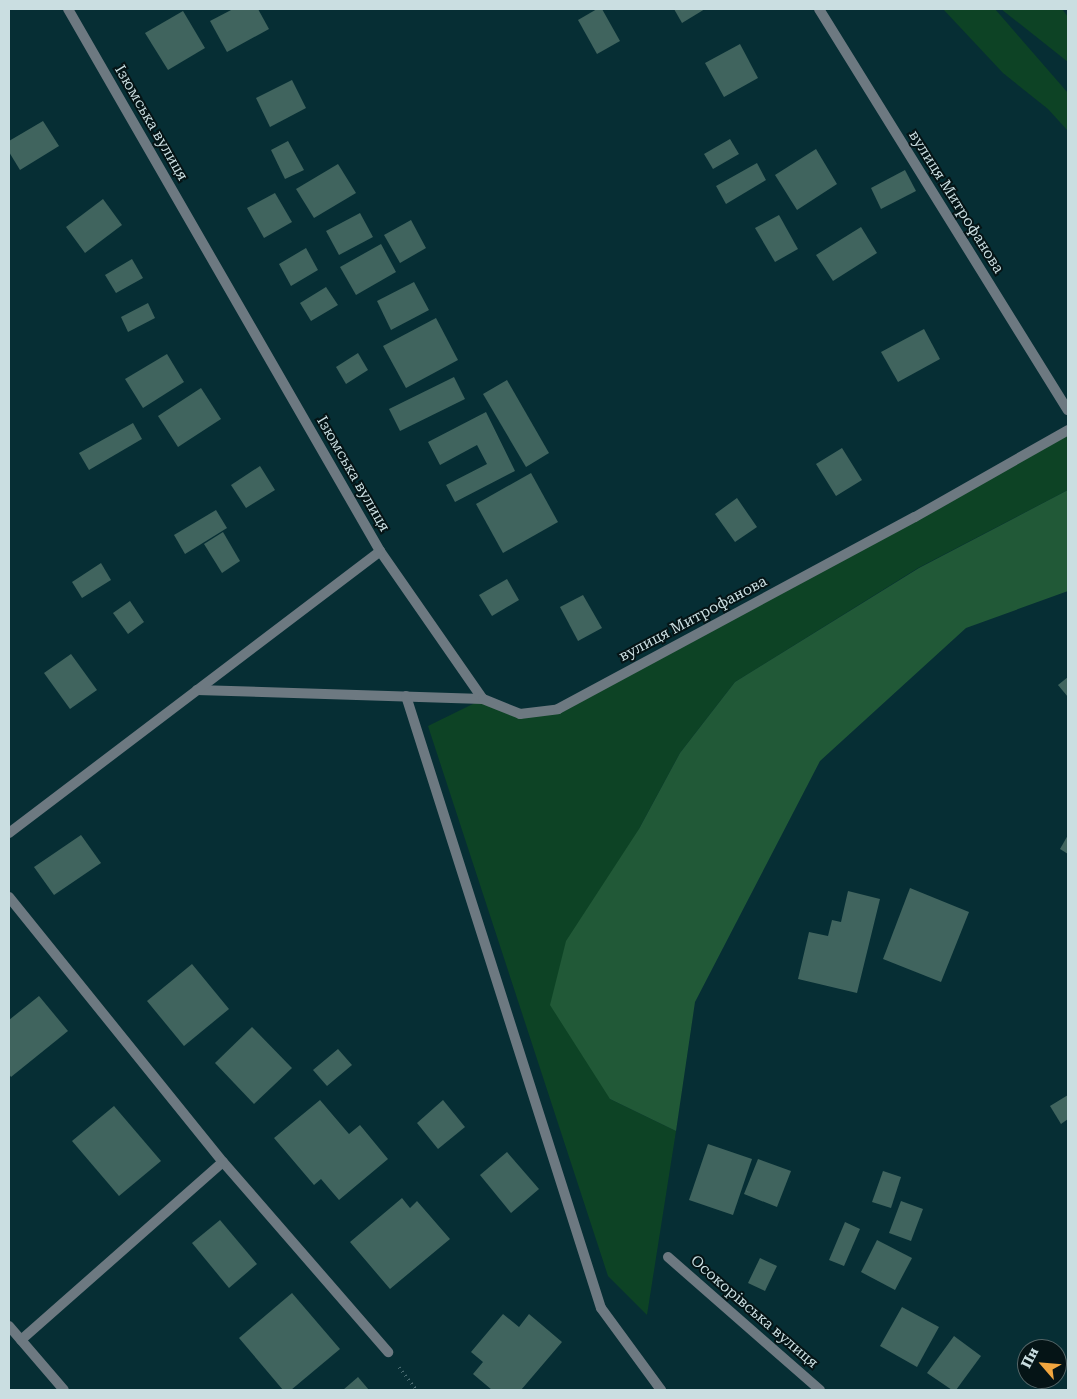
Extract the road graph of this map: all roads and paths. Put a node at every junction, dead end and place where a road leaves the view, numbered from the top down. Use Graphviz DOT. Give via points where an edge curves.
graph roads {
  1 [pos="68,9"];
  2 [pos="819,9"];
  3 [pos="1068,410"];
  4 [pos="1068,430"];
  5 [pos="380,551"];
  6 [pos="197,690"];
  7 [pos="406,696"];
  8 [pos="483,699"];
  9 [pos="9,833"];
  10 [pos="9,897"];
  11 [pos="223,1162"];
  12 [pos="668,1257"];
  13 [pos="9,1326"];
  14 [pos="21,1340"];
  15 [pos="388,1352"];
  16 [pos="64,1390"];
  17 [pos="417,1390"];
  18 [pos="661,1390"];
  19 [pos="820,1390"];
  1 -- 5 [label="street, Ізюмська вулиця"];
  2 -- 3 [label="street, вулиця Митрофанова"];
  4 -- 8 [label="street, вулиця Митрофанова" via="915,517 558,709 520,714"];
  5 -- 6 [label="street, Ізюмська вулиця"];
  5 -- 8 [label="street"];
  6 -- 7 [label="street"];
  6 -- 9 [label="street, Ізюмська вулиця"];
  7 -- 8 [label="street"];
  7 -- 18 [label="street" via="601,1308"];
  10 -- 11 [label="street"];
  11 -- 14 [label="street"];
  11 -- 15 [label="street"];
  12 -- 19 [label="street, Осокорівська вулиця"];
  13 -- 14 [label="street"];
  14 -- 16 [label="street"];
  15 -- 17 [label="path"];
}
